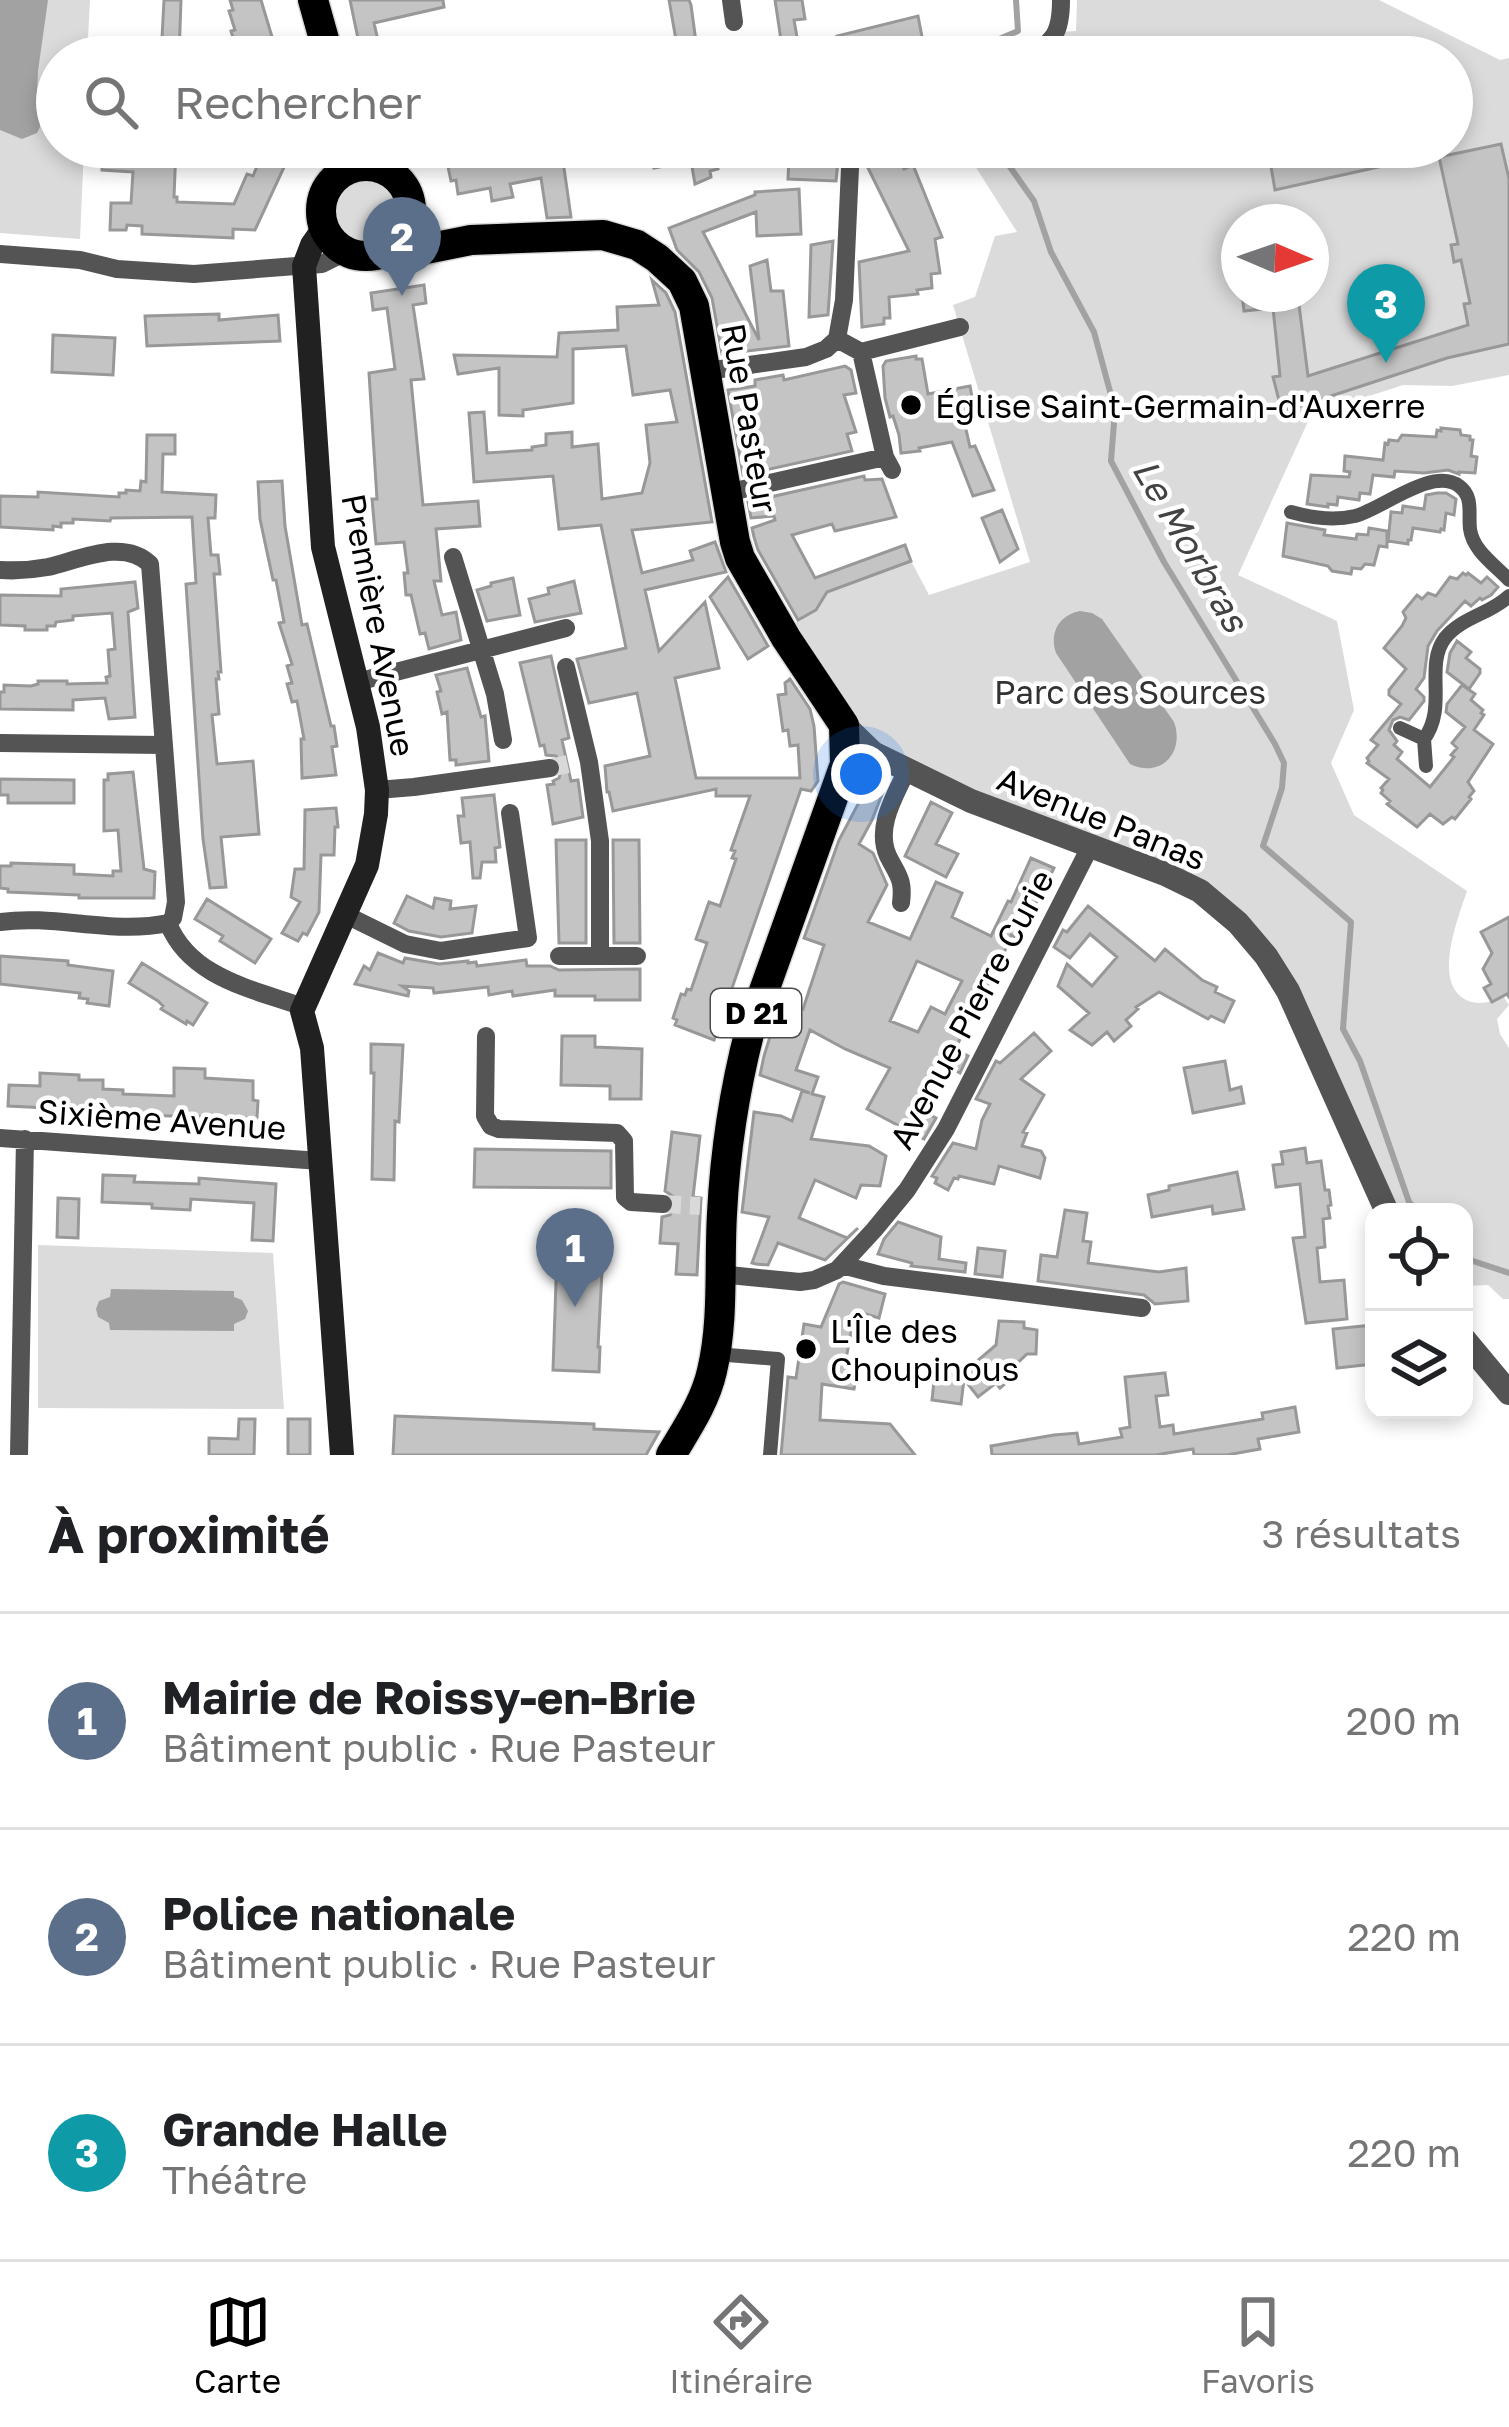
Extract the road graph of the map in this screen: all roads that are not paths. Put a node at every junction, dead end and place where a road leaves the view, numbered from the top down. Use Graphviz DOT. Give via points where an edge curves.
graph roads {
  1 [pos="313,0"];
  2 [pos="731,0"];
  3 [pos="1061,0"];
  4 [pos="734,22"];
  5 [pos="322,36"];
  6 [pos="1053,36"];
  7 [pos="340,168"];
  8 [pos="386,168"];
  9 [pos="850,168"];
  10 [pos="412,213"];
  11 [pos="324,228"];
  12 [pos="481,240"];
  13 [pos="388,251"];
  14 [pos="346,252"];
  15 [pos="0,254"];
  16 [pos="304,266"];
  17 [pos="960,327"];
  18 [pos="837,339"];
  19 [pos="860,352"];
  20 [pos="707,371"];
  21 [pos="726,493"];
  22 [pos="1291,512"];
  23 [pos="453,557"];
  24 [pos="0,570"];
  25 [pos="1509,580"];
  26 [pos="1509,596"];
  27 [pos="566,628"];
  28 [pos="483,649"];
  29 [pos="566,667"];
  30 [pos="357,682"];
  31 [pos="1400,728"];
  32 [pos="503,740"];
  33 [pos="1424,740"];
  34 [pos="0,743"];
  35 [pos="163,746"];
  36 [pos="859,758"];
  37 [pos="569,764"];
  38 [pos="1426,766"];
  39 [pos="907,770"];
  40 [pos="377,790"];
  41 [pos="510,813"];
  42 [pos="1091,845"];
  43 [pos="901,903"];
  44 [pos="346,915"];
  45 [pos="0,922"];
  46 [pos="168,923"];
  47 [pos="559,956"];
  48 [pos="600,956"];
  49 [pos="637,956"];
  50 [pos="303,1007"];
  51 [pos="486,1036"];
  52 [pos="0,1138"];
  53 [pos="25,1139"];
  54 [pos="320,1160"];
  55 [pos="1383,1203"];
  56 [pos="663,1204"];
  57 [pos="842,1265"];
  58 [pos="719,1274"];
  59 [pos="0,1306"];
  60 [pos="22,1306"];
  61 [pos="1142,1308"];
  62 [pos="1473,1350"];
  63 [pos="715,1354"];
  64 [pos="1509,1393"];
  65 [pos="19,1455"];
  66 [pos="342,1455"];
  67 [pos="671,1455"];
  68 [pos="770,1455"];
  1 -- 5 [label="main road"];
  2 -- 4 [label="street"];
  3 -- 6 [label="street"];
  7 -- 11 [label="main road" via="322,202"];
  8 -- 10 [label="main road" via="410,196"];
  9 -- 18 [label="street"];
  10 -- 12 [label="main road, Rue Pasteur / D 21"];
  10 -- 13 [label="main road" via="406,235"];
  11 -- 14 [label="main road"];
  11 -- 16 [label="main road"];
  12 -- 13 [label="main road, Rue Pasteur / D 21"];
  12 -- 20 [label="main road, Rue Pasteur / D 21" via="603,235 637,245 690,294"];
  13 -- 14 [label="main road"];
  14 -- 16 [label="street"];
  15 -- 16 [label="street" via="194,274"];
  16 -- 30 [label="main road, Première Avenue" via="322,547"];
  17 -- 19 [label="street"];
  18 -- 19 [label="street"];
  18 -- 20 [label="street" via="806,357"];
  19 -- 21 [label="street" via="889,463"];
  20 -- 21 [label="main road, Rue Pasteur / D 21"];
  21 -- 36 [label="main road, Rue Pasteur / D 21" via="740,558"];
  22 -- 25 [label="street" via="1348,517 1425,484 1452,482 1468,498 1475,544"];
  23 -- 28 [label="street"];
  24 -- 35 [label="street" via="113,552 147,560"];
  26 -- 33 [label="street" via="1440,646 1436,717"];
  27 -- 28 [label="street"];
  28 -- 30 [label="street"];
  28 -- 32 [label="street"];
  29 -- 37 [label="street"];
  30 -- 40 [label="main road, Première Avenue"];
  31 -- 33 [label="street"];
  33 -- 38 [label="street"];
  34 -- 35 [label="street"];
  35 -- 46 [label="street" via="176,899"];
  36 -- 39 [label="street, Avenue Panas"];
  36 -- 58 [label="main road, Rue Pasteur / D 21" via="742,1058 711,1207"];
  37 -- 40 [label="street"];
  37 -- 48 [label="street" via="600,841"];
  39 -- 42 [label="street, Avenue Panas"];
  39 -- 43 [label="street" via="884,832"];
  40 -- 44 [label="main road, Première Avenue" via="367,865"];
  41 -- 44 [label="street" via="528,938 441,951 405,944"];
  42 -- 55 [label="street, Avenue Panas" via="1200,891 1266,956"];
  42 -- 57 [label="street, Avenue Pierre Curie" via="946,1130"];
  44 -- 50 [label="main road, Première Avenue"];
  45 -- 46 [label="street"];
  46 -- 50 [label="street" via="179,946 236,986"];
  47 -- 48 [label="street"];
  48 -- 49 [label="street"];
  50 -- 54 [label="main road"];
  51 -- 56 [label="street" via="489,1124 617,1133 626,1197"];
  52 -- 53 [label="street, Sixième Avenue"];
  53 -- 54 [label="street, Sixième Avenue"];
  53 -- 60 [label="street"];
  54 -- 66 [label="main road"];
  57 -- 58 [label="street" via="809,1281"];
  57 -- 61 [label="street"];
  58 -- 63 [label="main road, Rue Pasteur / D 21"];
  59 -- 60 [label="street"];
  60 -- 65 [label="street"];
  62 -- 64 [label="street"];
  63 -- 67 [label="main road, Rue Pasteur / D 21" via="706,1392"];
  63 -- 68 [label="street" via="778,1359"];
}
